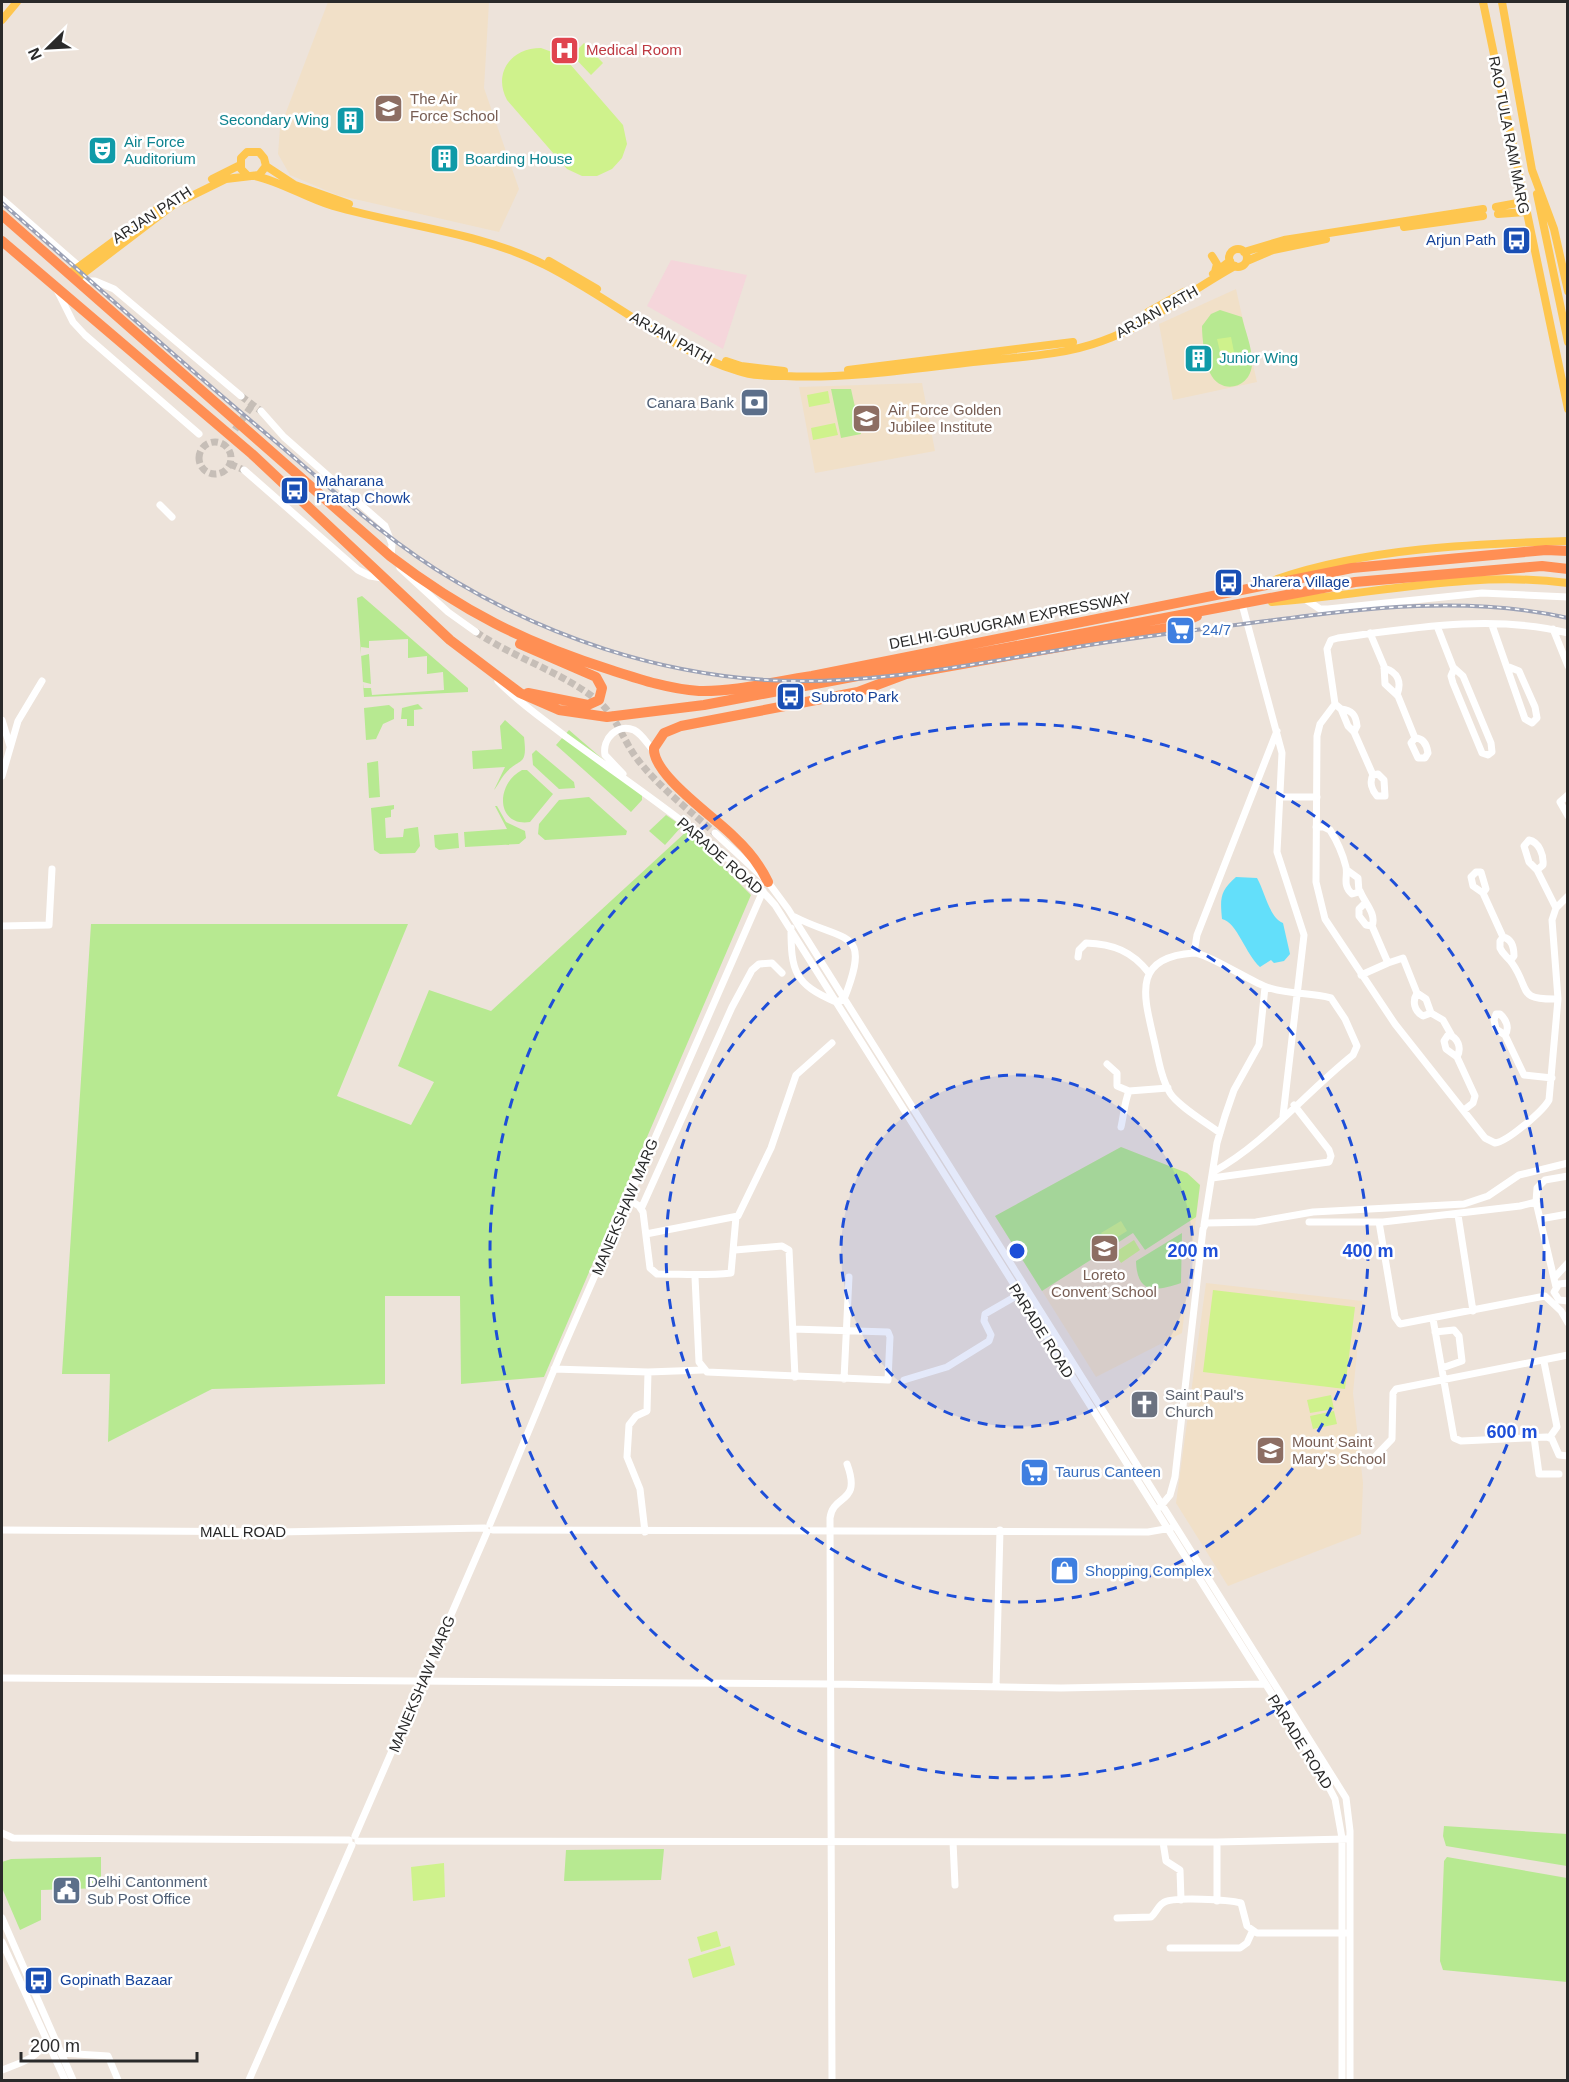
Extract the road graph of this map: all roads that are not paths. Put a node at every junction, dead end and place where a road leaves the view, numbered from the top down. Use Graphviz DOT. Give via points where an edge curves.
graph roads {
  1 [pos="15,2"];
  2 [pos="1483,2"];
  3 [pos="1502,2"];
  4 [pos="2,18"];
  5 [pos="240,165"];
  6 [pos="266,166"];
  7 [pos="1532,170"];
  8 [pos="251,176"];
  9 [pos="2,199"];
  10 [pos="1524,207"];
  11 [pos="1497,211"];
  12 [pos="1483,213"];
  13 [pos="2,215"];
  14 [pos="2,241"];
  15 [pos="1212,256"];
  16 [pos="1245,256"];
  17 [pos="1233,264"];
  18 [pos="1214,273"];
  19 [pos="77,275"];
  20 [pos="95,281"];
  21 [pos="56,289"];
  22 [pos="1568,291"];
  23 [pos="1568,342"];
  24 [pos="241,396"];
  25 [pos="1568,409"];
  26 [pos="261,411"];
  27 [pos="199,434"];
  28 [pos="244,470"];
  29 [pos="160,506"];
  30 [pos="172,517"];
  31 [pos="1568,541"];
  32 [pos="1568,551"];
  33 [pos="390,556"];
  34 [pos="1568,568"];
  35 [pos="385,578"];
  36 [pos="1568,583"];
  37 [pos="1242,591"];
  38 [pos="1568,597"];
  39 [pos="1305,600"];
  40 [pos="1242,604"];
  41 [pos="1205,611"];
  42 [pos="474,613"];
  43 [pos="1492,625"];
  44 [pos="1437,626"];
  45 [pos="1553,629"];
  46 [pos="476,632"];
  47 [pos="1370,633"];
  48 [pos="1568,633"];
  49 [pos="1568,666"];
  50 [pos="1509,667"];
  51 [pos="1384,668"];
  52 [pos="1455,669"];
  53 [pos="490,673"];
  54 [pos="42,681"];
  55 [pos="520,693"];
  56 [pos="1397,694"];
  57 [pos="1338,707"];
  58 [pos="2,720"];
  59 [pos="1277,731"];
  60 [pos="1415,738"];
  61 [pos="10,746"];
  62 [pos="654,752"];
  63 [pos="1373,775"];
  64 [pos="2,776"];
  65 [pos="644,794"];
  66 [pos="1568,795"];
  67 [pos="1281,797"];
  68 [pos="1317,797"];
  69 [pos="1568,816"];
  70 [pos="1316,827"];
  71 [pos="715,833"];
  72 [pos="52,869"];
  73 [pos="1347,870"];
  74 [pos="1538,870"];
  75 [pos="765,886"];
  76 [pos="1360,891"];
  77 [pos="1483,893"];
  78 [pos="1568,896"];
  79 [pos="1365,903"];
  80 [pos="1556,908"];
  81 [pos="792,915"];
  82 [pos="2,926"];
  83 [pos="1372,926"];
  84 [pos="791,928"];
  85 [pos="1503,937"];
  86 [pos="1194,953"];
  87 [pos="1078,957"];
  88 [pos="1511,960"];
  89 [pos="1388,963"];
  90 [pos="782,973"];
  91 [pos="1149,973"];
  92 [pos="1361,975"];
  93 [pos="1265,987"];
  94 [pos="1417,993"];
  95 [pos="1299,995"];
  96 [pos="844,999"];
  97 [pos="1558,999"];
  98 [pos="836,1002"];
  99 [pos="1431,1013"];
  100 [pos="1505,1035"];
  101 [pos="1452,1036"];
  102 [pos="832,1043"];
  103 [pos="1457,1057"];
  104 [pos="1107,1064"];
  105 [pos="1552,1078"];
  106 [pos="1168,1089"];
  107 [pos="1129,1091"];
  108 [pos="1294,1105"];
  109 [pos="1464,1110"];
  110 [pos="1283,1116"];
  111 [pos="1121,1127"];
  112 [pos="1220,1133"];
  113 [pos="1568,1163"];
  114 [pos="953,1171"];
  115 [pos="1212,1175"];
  116 [pos="1568,1176"];
  117 [pos="944,1177"];
  118 [pos="628,1199"];
  119 [pos="1536,1202"];
  120 [pos="642,1209"];
  121 [pos="1568,1214"];
  122 [pos="1458,1215"];
  123 [pos="736,1217"];
  124 [pos="1540,1219"];
  125 [pos="1309,1222"];
  126 [pos="1379,1222"];
  127 [pos="1204,1225"];
  128 [pos="646,1234"];
  129 [pos="735,1250"];
  130 [pos="1568,1263"];
  131 [pos="695,1277"];
  132 [pos="849,1277"];
  133 [pos="1554,1278"];
  134 [pos="1568,1283"];
  135 [pos="1553,1293"];
  136 [pos="1018,1295"];
  137 [pos="1564,1302"];
  138 [pos="1473,1311"];
  139 [pos="1567,1318"];
  140 [pos="1433,1319"];
  141 [pos="793,1329"];
  142 [pos="846,1330"];
  143 [pos="1435,1332"];
  144 [pos="1568,1355"];
  145 [pos="1544,1362"];
  146 [pos="1442,1368"];
  147 [pos="554,1369"];
  148 [pos="703,1370"];
  149 [pos="648,1372"];
  150 [pos="795,1377"];
  151 [pos="844,1379"];
  152 [pos="1443,1379"];
  153 [pos="904,1380"];
  154 [pos="1568,1426"];
  155 [pos="1557,1427"];
  156 [pos="1534,1437"];
  157 [pos="1550,1437"];
  158 [pos="1568,1456"];
  159 [pos="847,1464"];
  160 [pos="1370,1466"];
  161 [pos="1559,1474"];
  162 [pos="1163,1505"];
  163 [pos="1155,1511"];
  164 [pos="1175,1526"];
  165 [pos="489,1528"];
  166 [pos="1167,1529"];
  167 [pos="2,1530"];
  168 [pos="1000,1530"];
  169 [pos="831,1531"];
  170 [pos="645,1532"];
  171 [pos="2,1678"];
  172 [pos="424,1682"];
  173 [pos="831,1684"];
  174 [pos="1264,1684"];
  175 [pos="996,1687"];
  176 [pos="2,1833"];
  177 [pos="1345,1839"];
  178 [pos="831,1840"];
  179 [pos="354,1841"];
  180 [pos="953,1842"];
  181 [pos="1163,1842"];
  182 [pos="1217,1842"];
  183 [pos="954,1886"];
  184 [pos="1181,1900"];
  185 [pos="1217,1901"];
  186 [pos="2,1918"];
  187 [pos="1117,1918"];
  188 [pos="1252,1932"];
  189 [pos="1346,1933"];
  190 [pos="2,1942"];
  191 [pos="1170,1948"];
  192 [pos="46,2039"];
  193 [pos="61,2053"];
  194 [pos="2,2070"];
  195 [pos="65,2080"];
  196 [pos="73,2080"];
  197 [pos="118,2080"];
  198 [pos="249,2080"];
  199 [pos="832,2080"];
  200 [pos="1342,2080"];
  201 [pos="1350,2080"];
  1 -- 4 [label="main road"];
  2 -- 10 [label="main road, RAO TULA RAM MARG"];
  3 -- 7 [label="main road, RAO TULA RAM MARG"];
  5 -- 6 [label="main road" via="244,154 255,151 262,154"];
  5 -- 8 [label="main road"];
  5 -- 19 [label="main road, ARJAN PATH" via="167,202"];
  6 -- 8 [label="main road" via="262,173"];
  6 -- 18 [label="main road, ARJAN PATH" via="316,194 534,254 710,355 752,368 839,371 1094,339"];
  7 -- 22 [label="main road, RAO TULA RAM MARG" via="1554,229"];
  7 -- 23 [label="main road"];
  8 -- 17 [label="main road, ARJAN PATH" via="272,180 332,205 511,249 704,358 742,372 772,376 884,373 1042,354 1099,342 1172,306"];
  8 -- 19 [label="main road, ARJAN PATH" via="220,181 173,205"];
  9 -- 19 [label="street"];
  10 -- 11 [label="main road"];
  10 -- 25 [label="main road, RAO TULA RAM MARG"];
  12 -- 16 [label="main road" via="1284,240"];
  13 -- 19 [label="highway"];
  14 -- 21 [label="highway"];
  15 -- 18 [label="main road" via="1217,264"];
  16 -- 17 [label="main road" via="1242,266"];
  16 -- 17 [label="main road" via="1233,252"];
  17 -- 18 [label="main road, ARJAN PATH"];
  19 -- 20 [label="street"];
  19 -- 20 [label="street"];
  19 -- 33 [label="highway"];
  20 -- 24 [label="street" via="120,294"];
  21 -- 27 [label="street" via="73,322 85,335"];
  21 -- 35 [label="highway" via="252,454"];
  26 -- 33 [label="street" via="284,437 379,519 390,534"];
  28 -- 35 [label="street" via="358,570"];
  29 -- 30 [label="street"];
  31 -- 37 [label="main road" via="1400,553 1317,565"];
  32 -- 37 [label="highway, DELHI-GURUGRAM EXPRESSWAY" via="1352,568"];
  33 -- 42 [label="highway" via="434,590"];
  33 -- 46 [label="street" via="415,583"];
  34 -- 40 [label="highway, DELHI-GURUGRAM EXPRESSWAY" via="1542,566 1355,582"];
  35 -- 53 [label="highway"];
  36 -- 39 [label="main road" via="1492,580"];
  37 -- 42 [label="highway, DELHI-GURUGRAM EXPRESSWAY" via="812,676 701,691 636,678 592,664 516,636"];
  38 -- 39 [label="street" via="1482,592 1328,609"];
  39 -- 40 [label="main road"];
  40 -- 41 [label="highway, DELHI-GURUGRAM EXPRESSWAY"];
  40 -- 59 [label="street"];
  41 -- 55 [label="highway, DELHI-GURUGRAM EXPRESSWAY" via="704,705 628,715 607,717 559,710"];
  41 -- 62 [label="highway" via="1173,627 906,674 858,692 681,726 660,736"];
  42 -- 55 [label="highway" via="511,639 596,677 602,688 599,700 588,705"];
  43 -- 44 [label="street"];
  43 -- 45 [label="street"];
  43 -- 50 [label="street"];
  44 -- 47 [label="street"];
  44 -- 52 [label="street"];
  45 -- 48 [label="street"];
  45 -- 49 [label="street"];
  47 -- 51 [label="street"];
  47 -- 57 [label="street" via="1338,638 1328,644"];
  50 -- 50 [label="street" via="1508,677 1525,719 1532,723 1538,715 1535,707 1519,671"];
  51 -- 56 [label="street" via="1385,684"];
  51 -- 56 [label="street" via="1399,679"];
  52 -- 52 [label="street" via="1463,676 1491,743 1492,752 1488,755 1482,753 1453,683"];
  53 -- 55 [label="highway"];
  53 -- 65 [label="street, PARADE ROAD" via="528,708"];
  54 -- 61 [label="street" via="18,722"];
  56 -- 60 [label="street"];
  57 -- 63 [label="street"];
  57 -- 68 [label="street" via="1317,732"];
  58 -- 61 [label="street"];
  59 -- 67 [label="street" via="1282,759"];
  59 -- 86 [label="street" via="1197,935"];
  61 -- 64 [label="street"];
  62 -- 65 [label="street" via="639,733 629,729 612,733 604,746 608,760"];
  62 -- 75 [label="highway" via="669,776 741,844"];
  65 -- 75 [label="street, PARADE ROAD"];
  66 -- 69 [label="street" via="1560,802"];
  67 -- 68 [label="street"];
  67 -- 95 [label="street" via="1276,852 1304,935"];
  68 -- 70 [label="street"];
  70 -- 73 [label="street" via="1330,830"];
  70 -- 92 [label="street" via="1320,905 1329,927"];
  71 -- 75 [label="street, PARADE ROAD"];
  72 -- 82 [label="street" via="49,926"];
  73 -- 76 [label="street" via="1356,876"];
  73 -- 76 [label="street" via="1348,890 1352,894"];
  74 -- 80 [label="street"];
  75 -- 81 [label="street, PARADE ROAD"];
  75 -- 84 [label="street, PARADE ROAD"];
  75 -- 118 [label="street, MANEKSHAW MARG"];
  76 -- 79 [label="street"];
  77 -- 85 [label="street"];
  78 -- 80 [label="street"];
  79 -- 83 [label="street" via="1373,915"];
  79 -- 83 [label="street" via="1359,916"];
  80 -- 97 [label="street" via="1552,925"];
  81 -- 96 [label="street, PARADE ROAD"];
  81 -- 96 [label="street" via="841,934 855,949 856,966"];
  83 -- 89 [label="street"];
  84 -- 98 [label="street, PARADE ROAD"];
  84 -- 98 [label="street" via="792,958 800,980 812,991"];
  85 -- 88 [label="street" via="1512,945"];
  85 -- 88 [label="street" via="1500,948"];
  86 -- 91 [label="street" via="1167,960"];
  86 -- 93 [label="street"];
  87 -- 91 [label="street" via="1086,943 1115,946 1135,957"];
  88 -- 97 [label="street" via="1529,996"];
  89 -- 92 [label="street"];
  89 -- 94 [label="street" via="1403,958"];
  90 -- 120 [label="street" via="772,963 759,964 752,970"];
  91 -- 106 [label="street" via="1144,994"];
  92 -- 109 [label="street"];
  93 -- 95 [label="street"];
  93 -- 112 [label="street" via="1259,1045 1234,1090"];
  94 -- 99 [label="street" via="1426,999"];
  94 -- 99 [label="street" via="1414,1000 1418,1012 1424,1016"];
  95 -- 108 [label="street" via="1331,998 1357,1046 1353,1055"];
  95 -- 110 [label="street"];
  96 -- 98 [label="street"];
  96 -- 114 [label="street, PARADE ROAD"];
  97 -- 105 [label="street"];
  98 -- 117 [label="street, PARADE ROAD"];
  99 -- 101 [label="street" via="1443,1020"];
  100 -- 105 [label="street" via="1524,1075"];
  101 -- 103 [label="street" via="1459,1048"];
  101 -- 103 [label="street" via="1446,1037 1445,1046 1448,1053"];
  102 -- 123 [label="street" via="796,1075 771,1148"];
  103 -- 109 [label="street" via="1475,1098"];
  104 -- 107 [label="street" via="1117,1073 1117,1086"];
  105 -- 109 [label="street" via="1548,1104 1500,1143 1485,1138"];
  106 -- 107 [label="street"];
  106 -- 112 [label="street"];
  107 -- 111 [label="street"];
  108 -- 110 [label="street"];
  108 -- 115 [label="street" via="1329,1150 1329,1162"];
  110 -- 115 [label="street" via="1246,1152"];
  112 -- 115 [label="street"];
  113 -- 127 [label="street" via="1519,1175 1488,1196 1464,1204 1316,1212 1256,1222 1214,1221"];
  114 -- 117 [label="street"];
  114 -- 162 [label="street, PARADE ROAD"];
  115 -- 127 [label="street"];
  116 -- 119 [label="street" via="1545,1180 1537,1188"];
  117 -- 136 [label="street, PARADE ROAD"];
  118 -- 120 [label="street"];
  118 -- 147 [label="street, MANEKSHAW MARG"];
  119 -- 122 [label="street"];
  119 -- 124 [label="street"];
  120 -- 128 [label="street"];
  121 -- 124 [label="street"];
  122 -- 126 [label="street"];
  122 -- 138 [label="street"];
  123 -- 128 [label="street"];
  123 -- 129 [label="street"];
  124 -- 133 [label="street"];
  125 -- 126 [label="street"];
  126 -- 140 [label="street" via="1397,1321 1405,1324"];
  127 -- 162 [label="street" via="1175,1477"];
  128 -- 131 [label="street" via="652,1272"];
  129 -- 131 [label="street" via="731,1273"];
  129 -- 141 [label="street" via="788,1248"];
  130 -- 133 [label="street"];
  131 -- 148 [label="street" via="699,1362"];
  132 -- 142 [label="street"];
  133 -- 135 [label="street"];
  134 -- 135 [label="street"];
  135 -- 137 [label="street"];
  135 -- 138 [label="street"];
  136 -- 153 [label="street" via="985,1314 989,1341 947,1367"];
  136 -- 163 [label="street, PARADE ROAD"];
  137 -- 139 [label="street"];
  138 -- 140 [label="street"];
  140 -- 143 [label="street"];
  141 -- 142 [label="street"];
  141 -- 150 [label="street"];
  142 -- 151 [label="street"];
  142 -- 151 [label="street" via="885,1331 890,1337 888,1380"];
  143 -- 146 [label="street"];
  143 -- 146 [label="street" via="1454,1330 1460,1336 1462,1361"];
  144 -- 145 [label="street"];
  145 -- 152 [label="street"];
  145 -- 155 [label="street"];
  146 -- 152 [label="street"];
  147 -- 149 [label="street"];
  147 -- 165 [label="street, MANEKSHAW MARG"];
  148 -- 149 [label="street"];
  148 -- 150 [label="street"];
  149 -- 170 [label="street" via="647,1411 629,1425 627,1457 640,1489"];
  150 -- 151 [label="street"];
  152 -- 156 [label="street" via="1455,1439"];
  152 -- 160 [label="street" via="1395,1390 1392,1439"];
  154 -- 155 [label="street"];
  155 -- 157 [label="street"];
  156 -- 157 [label="street"];
  156 -- 161 [label="street" via="1539,1474"];
  157 -- 158 [label="street" via="1559,1455"];
  159 -- 169 [label="street" via="852,1486 847,1498 831,1512"];
  162 -- 163 [label="street"];
  162 -- 164 [label="street, PARADE ROAD"];
  163 -- 166 [label="street, PARADE ROAD"];
  164 -- 166 [label="street, MALL ROAD"];
  164 -- 177 [label="street, PARADE ROAD" via="1333,1774 1349,1809"];
  165 -- 167 [label="street, MALL ROAD" via="278,1532"];
  165 -- 170 [label="street, MALL ROAD"];
  165 -- 172 [label="street, MANEKSHAW MARG"];
  166 -- 168 [label="street, MALL ROAD"];
  166 -- 174 [label="street, PARADE ROAD"];
  168 -- 169 [label="street, MALL ROAD"];
  168 -- 175 [label="street"];
  169 -- 170 [label="street, MALL ROAD"];
  169 -- 173 [label="street"];
  171 -- 172 [label="street"];
  172 -- 173 [label="street"];
  172 -- 179 [label="street, MANEKSHAW MARG"];
  173 -- 175 [label="street"];
  173 -- 178 [label="street"];
  174 -- 175 [label="street"];
  174 -- 177 [label="street, PARADE ROAD" via="1331,1791"];
  176 -- 179 [label="street" via="14,1838"];
  177 -- 182 [label="street"];
  177 -- 189 [label="street, PARADE ROAD"];
  178 -- 179 [label="street" via="667,1844"];
  178 -- 180 [label="street"];
  178 -- 199 [label="street"];
  179 -- 198 [label="street, MANEKSHAW MARG"];
  180 -- 181 [label="street"];
  180 -- 183 [label="street"];
  181 -- 182 [label="street"];
  181 -- 184 [label="street" via="1166,1861 1180,1870"];
  182 -- 185 [label="street"];
  184 -- 185 [label="street"];
  184 -- 187 [label="street" via="1164,1902 1151,1917"];
  185 -- 188 [label="street" via="1241,1903"];
  186 -- 193 [label="street"];
  188 -- 189 [label="street"];
  188 -- 191 [label="street" via="1240,1947"];
  189 -- 200 [label="street, PARADE ROAD"];
  189 -- 201 [label="street, PARADE ROAD"];
  190 -- 192 [label="street"];
  192 -- 194 [label="street" via="30,2059"];
  192 -- 195 [label="street"];
  193 -- 196 [label="street"];
  193 -- 197 [label="street" via="108,2056"];
}
